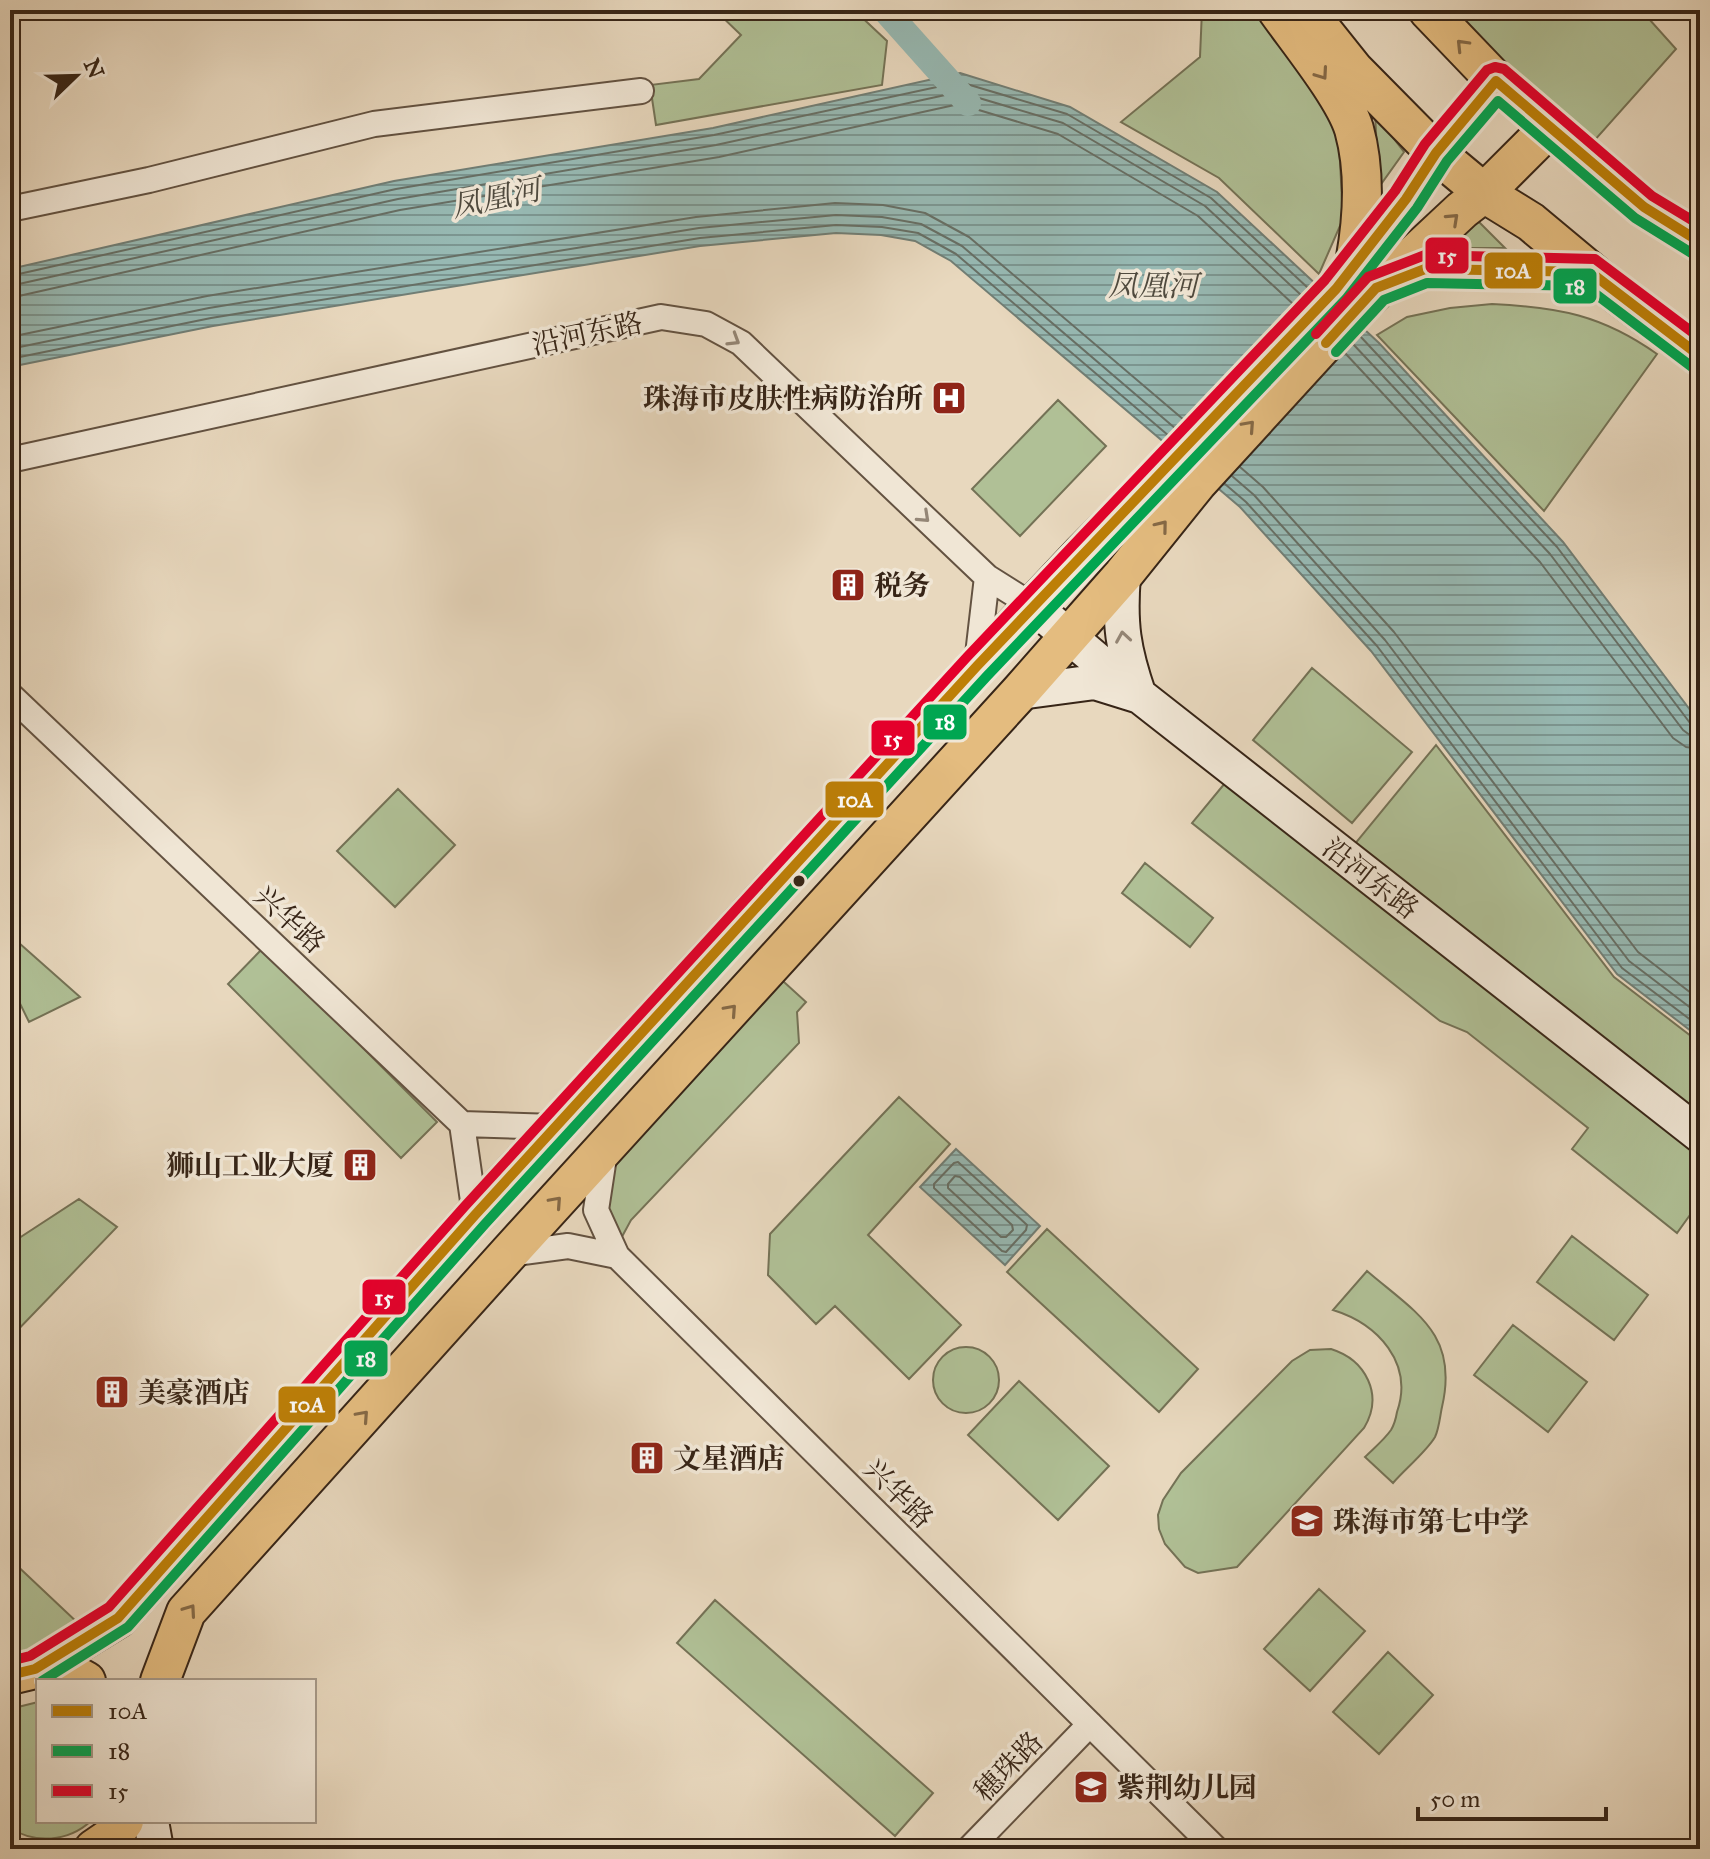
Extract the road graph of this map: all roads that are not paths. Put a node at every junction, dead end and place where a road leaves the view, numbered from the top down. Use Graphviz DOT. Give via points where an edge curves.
graph roads {
  1 [pos="1277,10"];
  2 [pos="1306,10"];
  3 [pos="1428,10"];
  4 [pos="1496,81"];
  5 [pos="641,91"];
  6 [pos="1550,127"];
  7 [pos="1436,153"];
  8 [pos="1484,193"];
  9 [pos="10,209"];
  10 [pos="1700,242"];
  11 [pos="1590,272"];
  12 [pos="1358,286"];
  13 [pos="1700,356"];
  14 [pos="10,460"];
  15 [pos="1184,474"];
  16 [pos="1123,575"];
  17 [pos="987,577"];
  18 [pos="1033,606"];
  19 [pos="1069,636"];
  20 [pos="977,666"];
  21 [pos="1020,692"];
  22 [pos="10,695"];
  23 [pos="1140,696"];
  24 [pos="462,1124"];
  25 [pos="555,1127"];
  26 [pos="1700,1135"];
  27 [pos="605,1147"];
  28 [pos="475,1215"];
  29 [pos="508,1254"];
  30 [pos="617,1256"];
  31 [pos="22,1672"];
  32 [pos="82,1679"];
  33 [pos="161,1679"];
  34 [pos="1090,1724"];
  35 [pos="123,1823"];
  36 [pos="151,1823"];
  37 [pos="94,1849"];
  38 [pos="156,1849"];
  39 [pos="969,1849"];
  40 [pos="1216,1849"];
  1 -- 12 [label="main road, one-way" via="1354,128 1363,219"];
  2 -- 7 [label="main road" via="1354,70"];
  4 -- 3 [label="main road, one-way"];
  4 -- 6 [label="main road"];
  4 -- 7 [label="main road"];
  5 -- 9 [label="street" via="374,124"];
  6 -- 8 [label="main road"];
  6 -- 10 [label="main road" via="1644,207"];
  7 -- 8 [label="main road"];
  7 -- 12 [label="main road"];
  8 -- 11 [label="main road" via="1531,222"];
  12 -- 8 [label="main road, one-way"];
  11 -- 12 [label="main road" via="1425,269"];
  11 -- 13 [label="main road"];
  12 -- 15 [label="main road"];
  14 -- 17 [label="street, 沿河东路, one-way" via="661,317 706,324 741,343"];
  16 -- 15 [label="main road, one-way"];
  15 -- 18 [label="main road"];
  16 -- 19 [label="main road"];
  23 -- 16 [label="street, one-way" via="1123,640"];
  17 -- 18 [label="street, 沿河东路"];
  17 -- 20 [label="street"];
  18 -- 19 [label="street"];
  18 -- 20 [label="main road"];
  19 -- 21 [label="main road"];
  19 -- 23 [label="street"];
  20 -- 25 [label="main road"];
  21 -- 23 [label="street, 沿河东路" via="1095,682"];
  27 -- 21 [label="main road, one-way"];
  22 -- 24 [label="street, 兴华路"];
  23 -- 26 [label="street, 沿河东路"];
  24 -- 25 [label="street"];
  24 -- 28 [label="street"];
  25 -- 28 [label="main road"];
  29 -- 27 [label="main road, one-way"];
  27 -- 30 [label="street" via="596,1210"];
  28 -- 31 [label="main road" via="118,1618"];
  29 -- 30 [label="street" via="568,1246"];
  33 -- 29 [label="main road, one-way" via="186,1612"];
  30 -- 34 [label="street, 兴华路"];
  31 -- 32 [label="main road" via="68,1671"];
  34 -- 39 [label="street, 穗珠路"];
  34 -- 40 [label="street, 兴华路"];
  35 -- 37 [label="main road"];
  36 -- 38 [label="street"];
}
